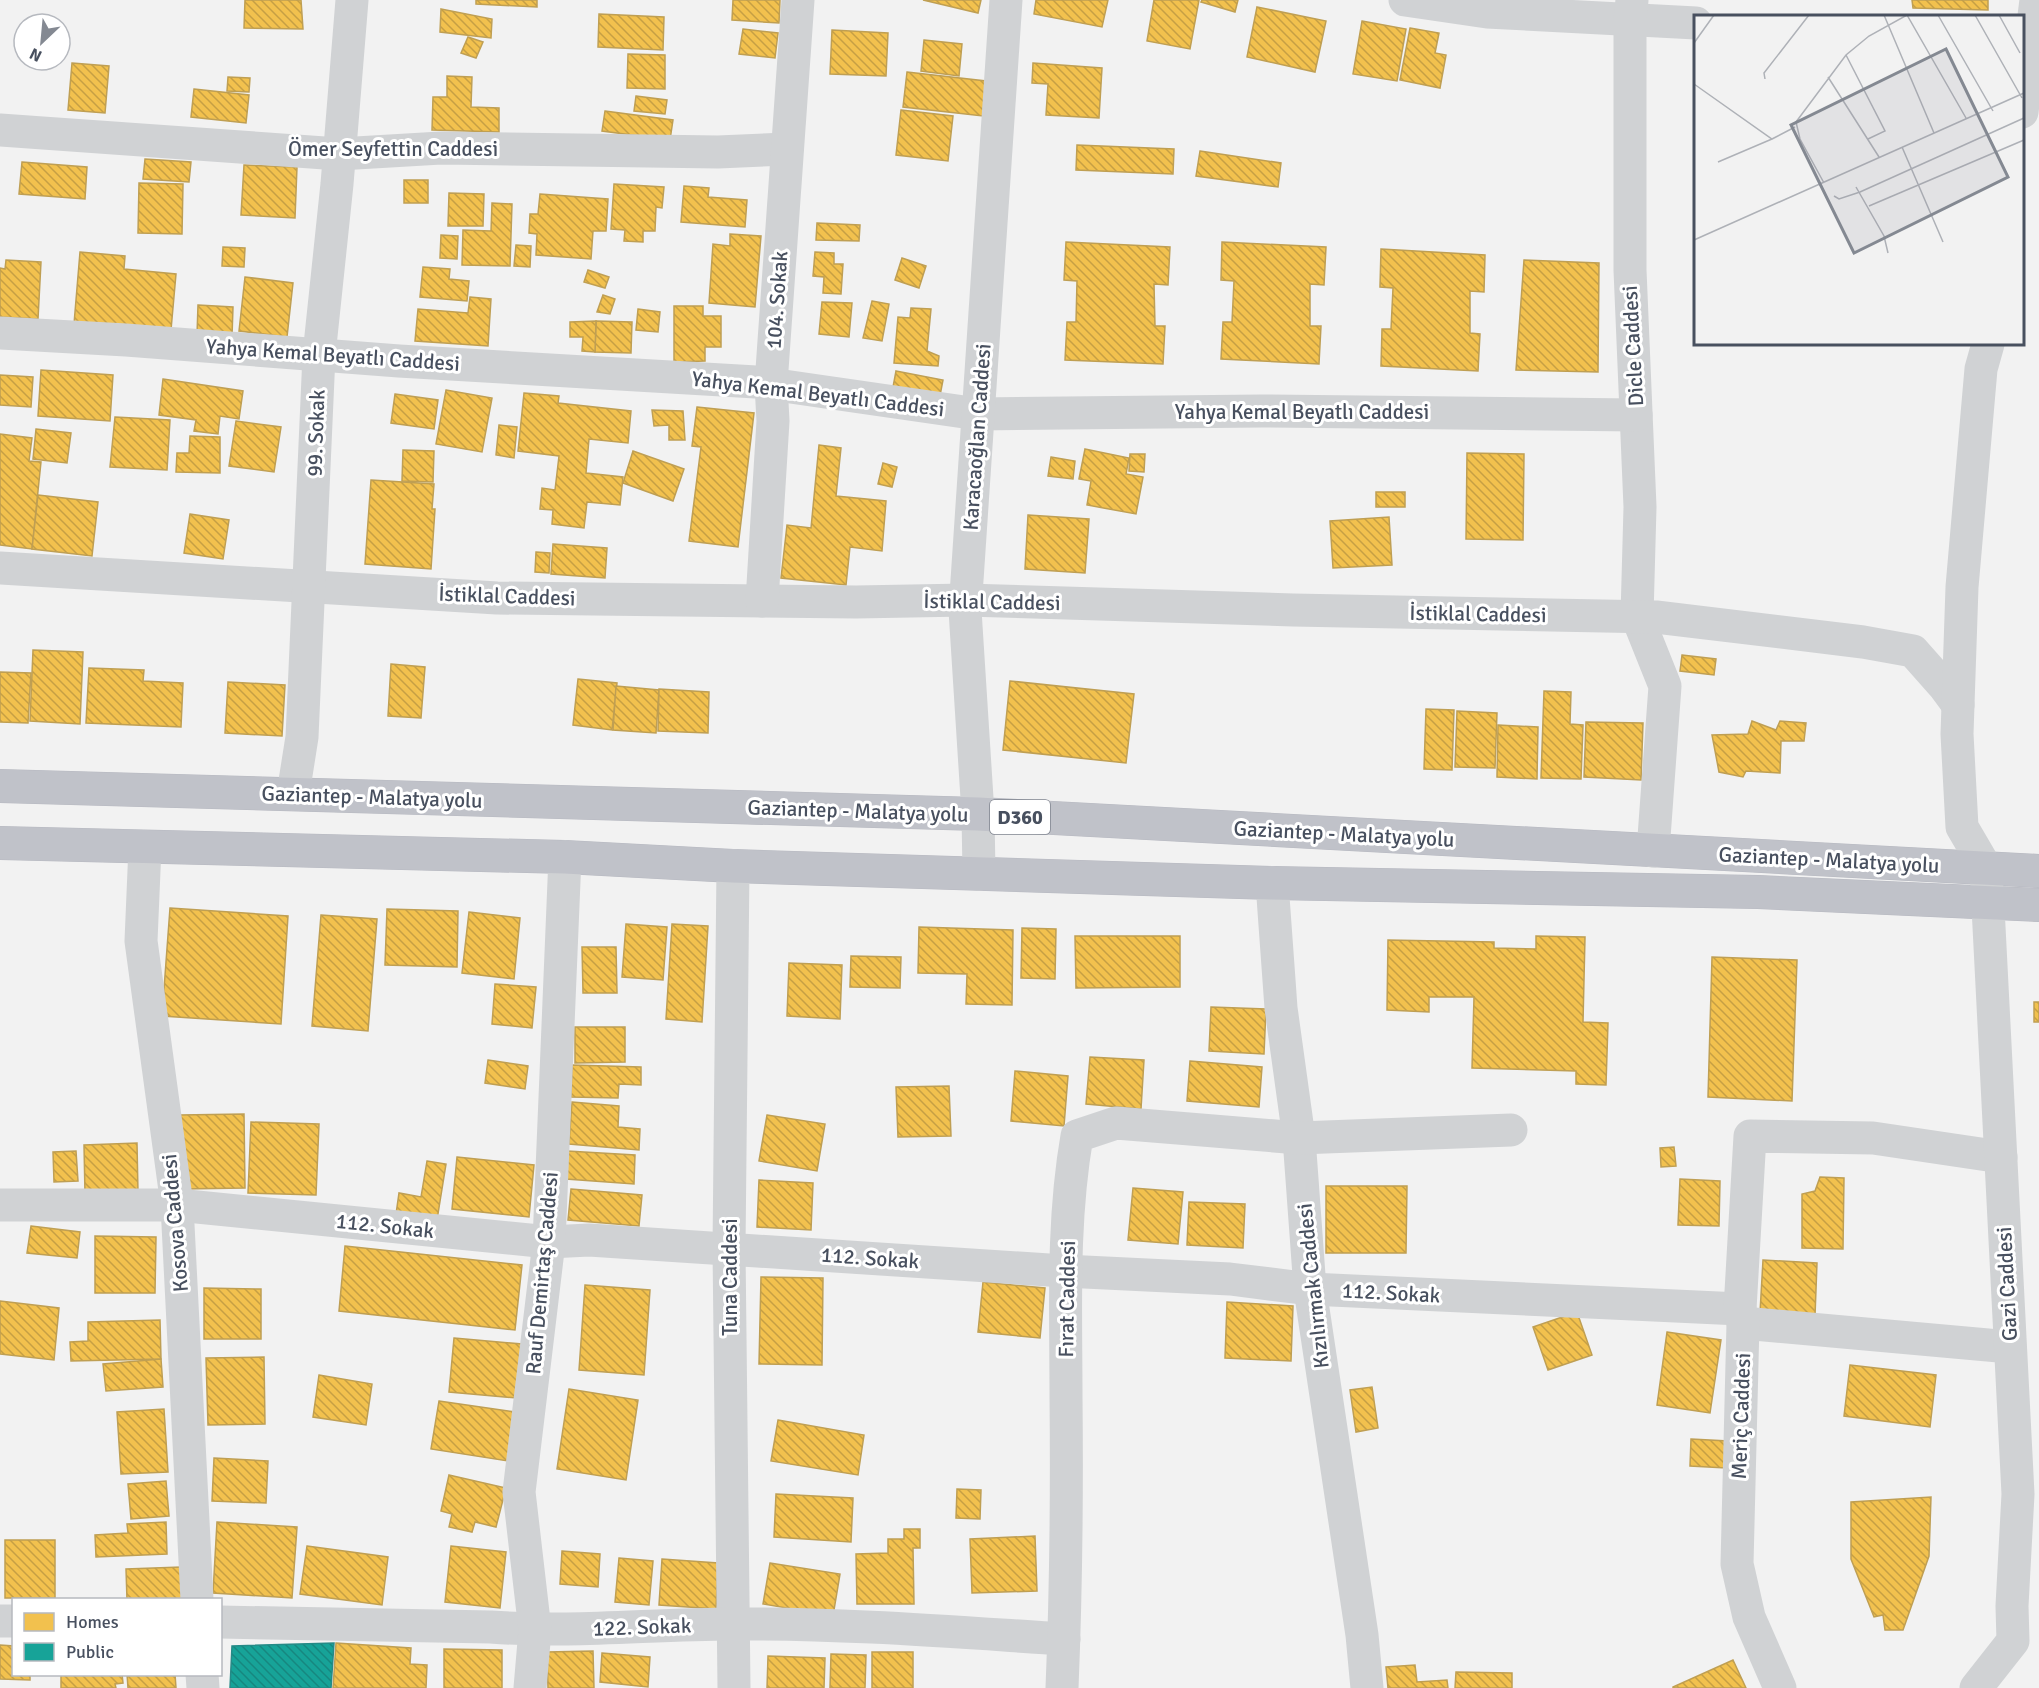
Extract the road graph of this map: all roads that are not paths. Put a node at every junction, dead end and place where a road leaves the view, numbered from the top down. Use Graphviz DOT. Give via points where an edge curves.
graph roads {
  1 [pos="352,0"];
  2 [pos="798,0"];
  3 [pos="1006,0"];
  4 [pos="1405,0"];
  5 [pos="2036,0"];
  6 [pos="1631,10"];
  7 [pos="1694,23"];
  8 [pos="2027,91"];
  9 [pos="0,130"];
  10 [pos="787,149"];
  11 [pos="339,154"];
  12 [pos="0,333"];
  13 [pos="1988,345"];
  14 [pos="319,355"];
  15 [pos="771,384"];
  16 [pos="978,414"];
  17 [pos="1636,415"];
  18 [pos="0,568"];
  19 [pos="310,586"];
  20 [pos="966,600"];
  21 [pos="762,601"];
  22 [pos="1637,616"];
  23 [pos="1958,705"];
  24 [pos="0,786"];
  25 [pos="293,794"];
  26 [pos="978,814"];
  27 [pos="0,843"];
  28 [pos="145,848"];
  29 [pos="1653,850"];
  30 [pos="565,857"];
  31 [pos="734,867"];
  32 [pos="1986,868"];
  33 [pos="2039,871"];
  34 [pos="979,874"];
  35 [pos="1272,883"];
  36 [pos="1987,903"];
  37 [pos="2039,905"];
  38 [pos="1511,1130"];
  39 [pos="1299,1138"];
  40 [pos="2001,1157"];
  41 [pos="0,1204"];
  42 [pos="177,1205"];
  43 [pos="549,1242"];
  44 [pos="729,1248"];
  45 [pos="1064,1271"];
  46 [pos="1310,1289"];
  47 [pos="1742,1316"];
  48 [pos="2010,1347"];
  49 [pos="197,1598"];
  50 [pos="222,1622"];
  51 [pos="733,1624"];
  52 [pos="535,1630"];
  53 [pos="1064,1639"];
  54 [pos="2026,1641"];
  55 [pos="530,1688"];
  56 [pos="734,1688"];
  57 [pos="1062,1688"];
  58 [pos="1367,1688"];
  59 [pos="1780,1688"];
  60 [pos="1976,1688"];
  1 -- 11 [label="street, 99. Sokak"];
  2 -- 10 [label="street, 104. Sokak"];
  3 -- 16 [label="street, Karacaoğlan Caddesi"];
  4 -- 6 [label="street" via="1487,12"];
  5 -- 8 [label="street"];
  6 -- 7 [label="street"];
  6 -- 17 [label="street, Dicle Caddesi" via="1630,270"];
  9 -- 11 [label="street, Ömer Seyfettin Caddesi"];
  10 -- 11 [label="street, Ömer Seyfettin Caddesi" via="718,152 441,148"];
  10 -- 15 [label="street, 104. Sokak"];
  11 -- 14 [label="street, 99. Sokak"];
  12 -- 14 [label="street, Yahya Kemal Beyatlı Caddesi"];
  13 -- 23 [label="street" via="1981,369 1962,587"];
  14 -- 15 [label="street, Yahya Kemal Beyatlı Caddesi"];
  14 -- 19 [label="street, 99. Sokak"];
  15 -- 16 [label="street, Yahya Kemal Beyatlı Caddesi"];
  15 -- 21 [label="street, 104. Sokak" via="773,421"];
  16 -- 17 [label="street, Yahya Kemal Beyatlı Caddesi" via="1262,411"];
  16 -- 20 [label="street, Karacaoğlan Caddesi"];
  17 -- 22 [label="street, Dicle Caddesi" via="1640,507"];
  18 -- 19 [label="street, İstiklal Caddesi"];
  19 -- 21 [label="street, İstiklal Caddesi" via="497,598"];
  19 -- 25 [label="street, 99. Sokak" via="302,737"];
  20 -- 21 [label="street, İstiklal Caddesi"];
  20 -- 22 [label="street, İstiklal Caddesi"];
  20 -- 26 [label="street, Karacaoğlan Caddesi"];
  22 -- 23 [label="street, İstiklal Caddesi" via="1851,640 1913,651"];
  22 -- 29 [label="street, Dicle Caddesi" via="1665,686"];
  23 -- 32 [label="street" via="1962,827"];
  24 -- 25 [label="highway, Gaziantep - Malatya yolu / D360"];
  25 -- 26 [label="highway, Gaziantep - Malatya yolu / D360"];
  26 -- 29 [label="highway, Gaziantep - Malatya yolu / D360"];
  26 -- 34 [label="street, Karacaoğlan Caddesi"];
  27 -- 28 [label="highway, Gaziantep - Malatya yolu"];
  28 -- 30 [label="highway, Gaziantep - Malatya yolu"];
  28 -- 42 [label="street, Kosova Caddesi" via="141,940"];
  29 -- 32 [label="highway, Gaziantep - Malatya yolu / D360"];
  30 -- 31 [label="highway, Gaziantep - Malatya yolu"];
  30 -- 43 [label="street, Rauf Demirtaş Caddesi"];
  31 -- 34 [label="highway, Gaziantep - Malatya yolu"];
  31 -- 44 [label="street, Tuna Caddesi"];
  32 -- 33 [label="highway, Gaziantep - Malatya yolu / D360"];
  32 -- 36 [label="street, Gazi Caddesi"];
  34 -- 35 [label="highway, Gaziantep - Malatya yolu"];
  35 -- 36 [label="highway, Gaziantep - Malatya yolu" via="1758,892"];
  35 -- 39 [label="street, Kızılırmak Caddesi" via="1281,1008"];
  36 -- 37 [label="highway, Gaziantep - Malatya yolu"];
  36 -- 40 [label="street, Gazi Caddesi"];
  38 -- 39 [label="street"];
  39 -- 45 [label="street, Fırat Caddesi" via="1116,1123 1077,1136"];
  39 -- 46 [label="street, Kızılırmak Caddesi"];
  40 -- 47 [label="street, Meriç Caddesi" via="1873,1138 1750,1136"];
  40 -- 48 [label="street, Gazi Caddesi"];
  41 -- 42 [label="street, 112. Sokak"];
  42 -- 43 [label="street, 112. Sokak"];
  42 -- 49 [label="street, Kosova Caddesi"];
  43 -- 44 [label="street, 112. Sokak" via="589,1240"];
  43 -- 52 [label="street, Rauf Demirtaş Caddesi" via="519,1492"];
  44 -- 45 [label="street, 112. Sokak"];
  44 -- 51 [label="street, Tuna Caddesi"];
  45 -- 46 [label="street, 112. Sokak" via="1230,1279"];
  45 -- 53 [label="street, Fırat Caddesi"];
  46 -- 47 [label="street, 112. Sokak"];
  46 -- 58 [label="street, Kızılırmak Caddesi"];
  47 -- 48 [label="street, 112. Sokak"];
  47 -- 59 [label="street, Meriç Caddesi" via="1737,1564 1749,1617"];
  48 -- 54 [label="street, Gazi Caddesi" via="2018,1494 2012,1606"];
  50 -- 52 [label="street, 122. Sokak"];
  51 -- 52 [label="street, 122. Sokak"];
  51 -- 53 [label="street, 122. Sokak" via="918,1629"];
  51 -- 56 [label="street, Tuna Caddesi"];
  52 -- 55 [label="street, Rauf Demirtaş Caddesi"];
  53 -- 57 [label="street, Fırat Caddesi"];
  54 -- 60 [label="street, Gazi Caddesi"];
}
